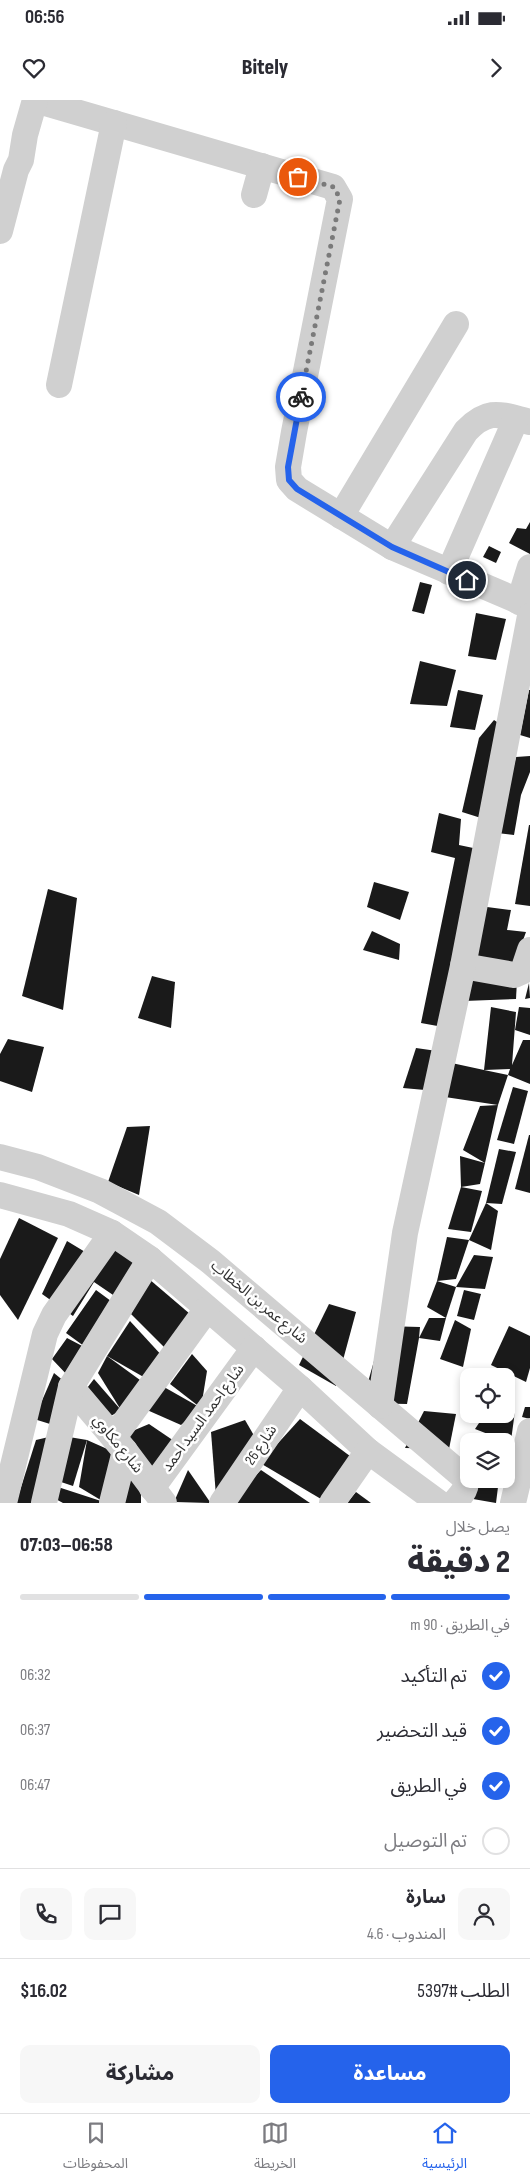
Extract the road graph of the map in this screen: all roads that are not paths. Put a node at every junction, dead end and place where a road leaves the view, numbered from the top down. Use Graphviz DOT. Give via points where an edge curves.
graph roads {
  1 [pos="35,100"];
  2 [pos="89,108"];
  3 [pos="114,123"];
  4 [pos="262,166"];
  5 [pos="254,196"];
  6 [pos="0,231"];
  7 [pos="456,324"];
  8 [pos="59,385"];
  9 [pos="523,420"];
  10 [pos="341,516"];
  11 [pos="392,547"];
  12 [pos="530,567"];
  13 [pos="449,572"];
  14 [pos="526,608"];
  15 [pos="530,950"];
  16 [pos="463,966"];
  17 [pos="0,1157"];
  18 [pos="0,1195"];
  19 [pos="112,1233"];
  20 [pos="150,1259"];
  21 [pos="207,1309"];
  22 [pos="254,1348"];
  23 [pos="71,1387"];
  24 [pos="300,1388"];
  25 [pos="380,1406"];
  26 [pos="530,1431"];
  27 [pos="119,1444"];
  28 [pos="368,1451"];
  29 [pos="158,1495"];
  30 [pos="426,1499"];
  31 [pos="4,1503"];
  32 [pos="44,1503"];
  33 [pos="112,1503"];
  34 [pos="222,1503"];
  35 [pos="332,1503"];
  36 [pos="454,1503"];
  37 [pos="513,1503"];
  1 -- 2 [label="street"];
  1 -- 6 [label="street" via="24,135 22,160 11,187"];
  2 -- 3 [label="street"];
  3 -- 4 [label="street"];
  3 -- 8 [label="street"];
  4 -- 5 [label="street"];
  4 -- 10 [label="street" via="334,187 340,199 288,467 289,480 297,489"];
  7 -- 10 [label="street" via="348,484"];
  9 -- 11 [label="street" via="502,414 489,414 477,419 466,430"];
  9 -- 13 [label="street"];
  10 -- 11 [label="street"];
  11 -- 13 [label="street"];
  12 -- 14 [label="street"];
  13 -- 14 [label="street"];
  14 -- 16 [label="street"];
  15 -- 16 [label="street" via="523,971 514,975"];
  16 -- 25 [label="street" via="405,1234"];
  17 -- 25 [label="street, شارع عمر بن الخطاب" via="100,1190 158,1222 211,1262"];
  18 -- 19 [label="street" via="69,1214"];
  19 -- 20 [label="street"];
  19 -- 31 [label="street" via="54,1315 45,1334"];
  20 -- 21 [label="street"];
  20 -- 23 [label="street"];
  21 -- 22 [label="street"];
  21 -- 27 [label="street"];
  22 -- 24 [label="street"];
  22 -- 29 [label="street, شارع احمد السيد احمد"];
  23 -- 27 [label="street, شارع مكاوي"];
  23 -- 32 [label="street"];
  24 -- 28 [label="street"];
  24 -- 34 [label="street, شارع 26"];
  25 -- 36 [label="street, شارع عمر بن الخطاب" via="465,1478 464,1491"];
  26 -- 37 [label="street"];
  27 -- 29 [label="street, شارع مكاوي"];
  27 -- 33 [label="street"];
  28 -- 30 [label="street"];
  28 -- 35 [label="street"];
}
